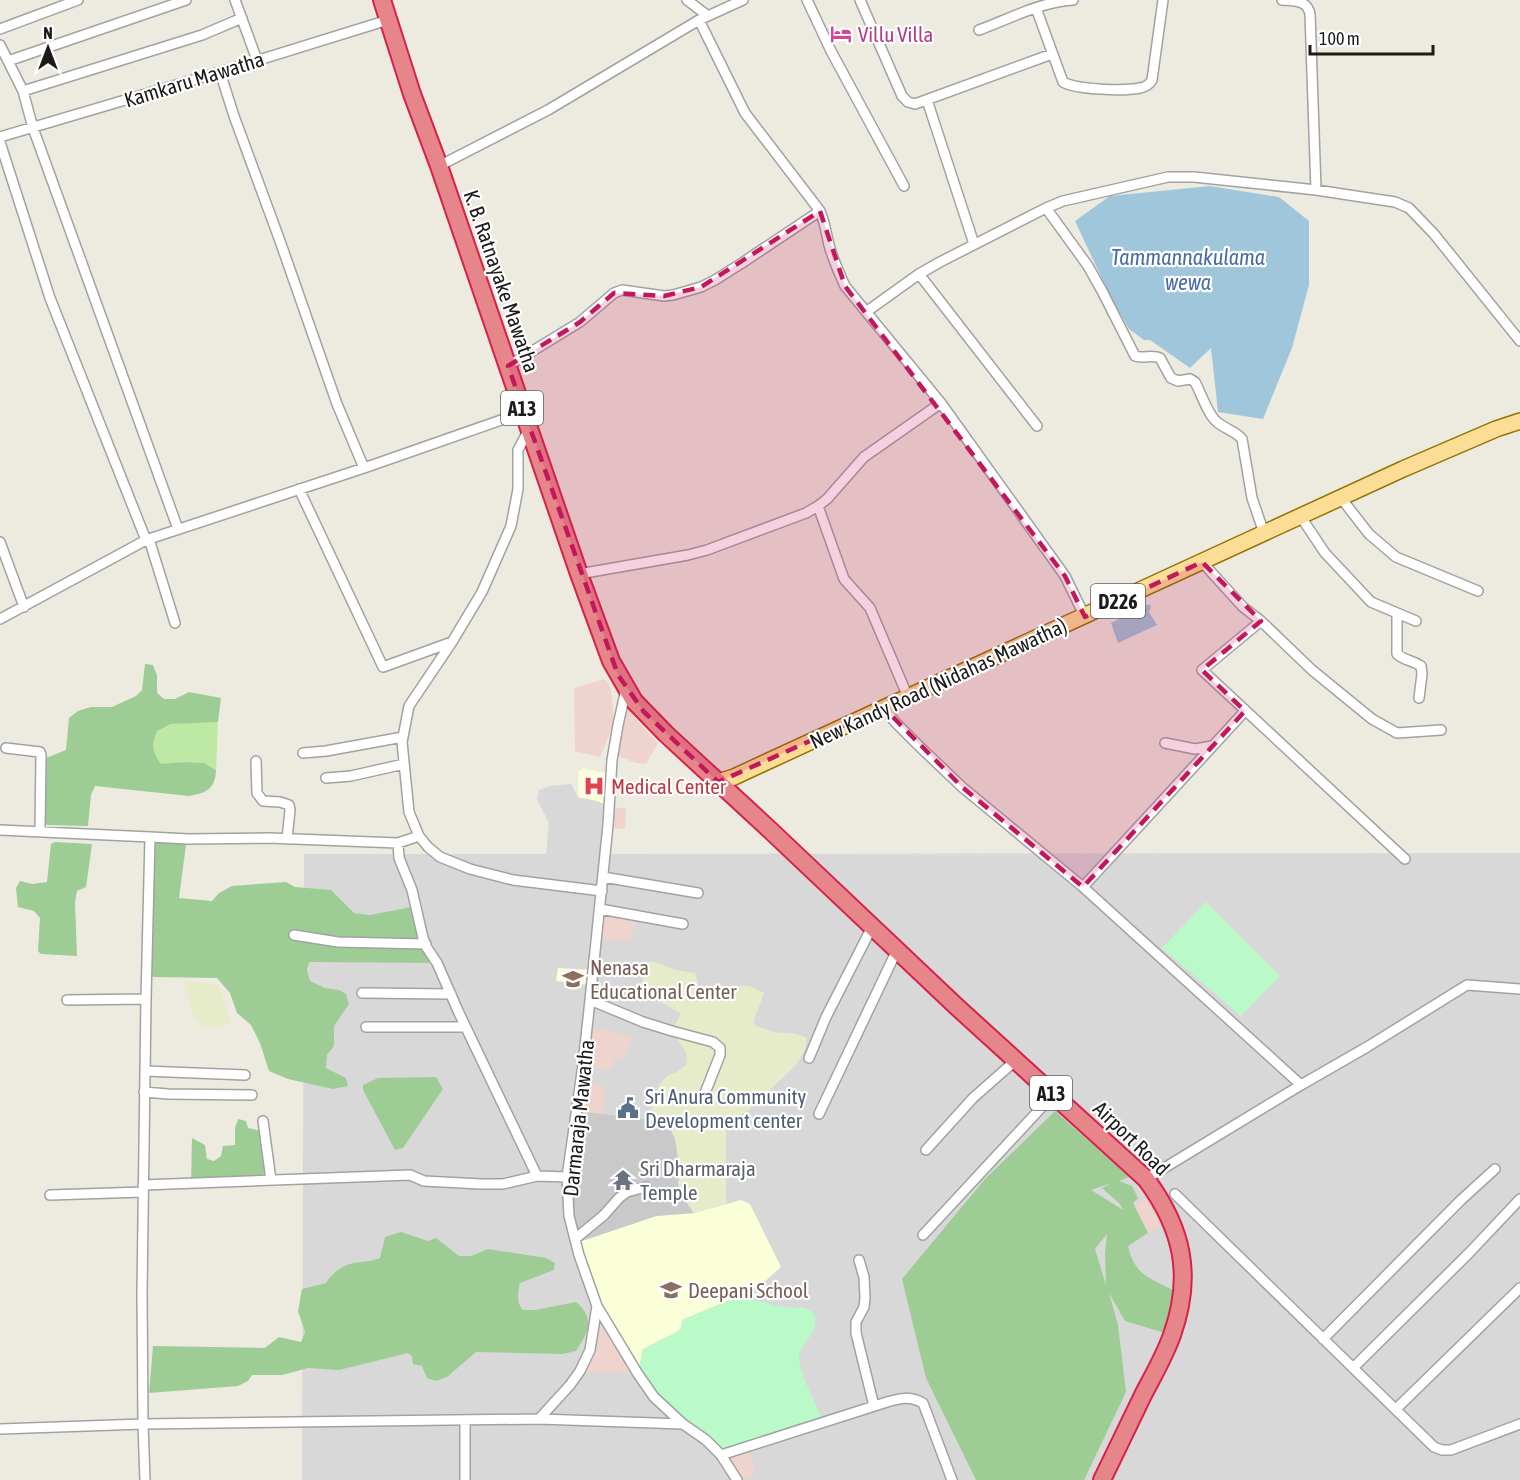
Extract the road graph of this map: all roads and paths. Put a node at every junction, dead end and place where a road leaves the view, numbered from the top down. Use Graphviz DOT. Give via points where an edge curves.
graph roads {
  1 [pos="78,0"];
  2 [pos="186,0"];
  3 [pos="235,0"];
  4 [pos="382,0"];
  5 [pos="687,0"];
  6 [pos="743,0"];
  7 [pos="807,0"];
  8 [pos="860,0"];
  9 [pos="1073,0"];
  10 [pos="1162,0"];
  11 [pos="1282,0"];
  12 [pos="1036,8"];
  13 [pos="242,18"];
  14 [pos="703,18"];
  15 [pos="388,20"];
  16 [pos="0,29"];
  17 [pos="979,30"];
  18 [pos="0,45"];
  19 [pos="1052,54"];
  20 [pos="257,60"];
  21 [pos="8,61"];
  22 [pos="220,72"];
  23 [pos="22,91"];
  24 [pos="927,100"];
  25 [pos="33,128"];
  26 [pos="0,137"];
  27 [pos="0,142"];
  28 [pos="439,166"];
  29 [pos="904,186"];
  30 [pos="1316,190"];
  31 [pos="1046,208"];
  32 [pos="820,212"];
  33 [pos="974,244"];
  34 [pos="919,274"];
  35 [pos="866,312"];
  36 [pos="1520,341"];
  37 [pos="508,366"];
  38 [pos="941,404"];
  39 [pos="524,412"];
  40 [pos="1520,421"];
  41 [pos="1037,426"];
  42 [pos="530,429"];
  43 [pos="364,468"];
  44 [pos="299,489"];
  45 [pos="1341,498"];
  46 [pos="818,506"];
  47 [pos="1301,517"];
  48 [pos="178,529"];
  49 [pos="1264,533"];
  50 [pos="148,540"];
  51 [pos="0,542"];
  52 [pos="1202,562"];
  53 [pos="579,574"];
  54 [pos="1478,591"];
  55 [pos="24,607"];
  56 [pos="1397,613"];
  57 [pos="1085,617"];
  58 [pos="0,619"];
  59 [pos="1262,621"];
  60 [pos="1416,621"];
  61 [pos="175,623"];
  62 [pos="452,642"];
  63 [pos="626,688"];
  64 [pos="908,697"];
  65 [pos="1419,698"];
  66 [pos="884,708"];
  67 [pos="1245,711"];
  68 [pos="1441,730"];
  69 [pos="403,737"];
  70 [pos="1165,742"];
  71 [pos="1212,746"];
  72 [pos="6,748"];
  73 [pos="303,753"];
  74 [pos="256,761"];
  75 [pos="404,764"];
  76 [pos="326,778"];
  77 [pos="718,782"];
  78 [pos="0,830"];
  79 [pos="40,832"];
  80 [pos="419,836"];
  81 [pos="150,837"];
  82 [pos="287,839"];
  83 [pos="398,843"];
  84 [pos="1405,859"];
  85 [pos="603,877"];
  86 [pos="1083,886"];
  87 [pos="602,891"];
  88 [pos="698,893"];
  89 [pos="600,909"];
  90 [pos="683,924"];
  91 [pos="872,927"];
  92 [pos="294,934"];
  93 [pos="426,944"];
  94 [pos="897,950"];
  95 [pos="1520,989"];
  96 [pos="362,993"];
  97 [pos="451,994"];
  98 [pos="146,999"];
  99 [pos="67,1000"];
  100 [pos="590,1000"];
  101 [pos="465,1026"];
  102 [pos="366,1027"];
  103 [pos="809,1058"];
  104 [pos="1016,1060"];
  105 [pos="145,1071"];
  106 [pos="245,1075"];
  107 [pos="1301,1085"];
  108 [pos="144,1092"];
  109 [pos="705,1093"];
  110 [pos="252,1095"];
  111 [pos="1053,1095"];
  112 [pos="819,1114"];
  113 [pos="263,1121"];
  114 [pos="926,1150"];
  115 [pos="1495,1168"];
  116 [pos="537,1176"];
  117 [pos="567,1177"];
  118 [pos="1146,1179"];
  119 [pos="271,1180"];
  120 [pos="646,1187"];
  121 [pos="143,1189"];
  122 [pos="1175,1194"];
  123 [pos="50,1195"];
  124 [pos="1520,1199"];
  125 [pos="923,1235"];
  126 [pos="575,1239"];
  127 [pos="859,1260"];
  128 [pos="1520,1288"];
  129 [pos="597,1306"];
  130 [pos="1323,1339"];
  131 [pos="1353,1368"];
  132 [pos="874,1406"];
  133 [pos="1396,1409"];
  134 [pos="539,1419"];
  135 [pos="465,1420"];
  136 [pos="143,1424"];
  137 [pos="682,1424"];
  138 [pos="1520,1425"];
  139 [pos="0,1429"];
  140 [pos="721,1455"];
  141 [pos="145,1480"];
  142 [pos="465,1480"];
  143 [pos="737,1480"];
  144 [pos="952,1480"];
  145 [pos="1102,1480"];
  1 -- 16 [label="street"];
  2 -- 21 [label="street"];
  3 -- 13 [label="street"];
  4 -- 15 [label="highway, K. B. Ratnayake Mawatha / A13"];
  5 -- 14 [label="street"];
  6 -- 14 [label="street"];
  7 -- 29 [label="street"];
  8 -- 24 [label="street" via="902,96 915,104"];
  9 -- 12 [label="street"];
  10 -- 19 [label="street" via="1149,85 1126,89 1070,86 1063,82"];
  11 -- 30 [label="street" via="1300,1 1309,8"];
  12 -- 17 [label="street"];
  12 -- 19 [label="street"];
  13 -- 20 [label="street"];
  13 -- 23 [label="street" via="202,35"];
  14 -- 28 [label="street" via="548,110"];
  14 -- 32 [label="street" via="745,113"];
  15 -- 20 [label="street, Kamkaru Mawatha"];
  15 -- 28 [label="highway, K. B. Ratnayake Mawatha / A13"];
  18 -- 21 [label="street"];
  19 -- 24 [label="street"];
  20 -- 22 [label="street, Kamkaru Mawatha"];
  21 -- 23 [label="street"];
  22 -- 25 [label="street, Kamkaru Mawatha"];
  22 -- 43 [label="street"];
  23 -- 25 [label="street"];
  24 -- 33 [label="street"];
  25 -- 26 [label="street, Kamkaru Mawatha"];
  25 -- 48 [label="street"];
  27 -- 50 [label="street" via="50,298"];
  28 -- 37 [label="highway, K. B. Ratnayake Mawatha / A13"];
  30 -- 31 [label="street" via="1168,177"];
  30 -- 36 [label="street" via="1395,202 1408,208 1434,234"];
  31 -- 33 [label="street"];
  31 -- 49 [label="street" via="1088,266 1135,356 1160,358 1171,378 1196,382 1213,419 1242,439 1252,498"];
  32 -- 35 [label="street" via="845,286"];
  32 -- 37 [label="street" via="701,287 664,296 622,290 615,293 580,322"];
  33 -- 34 [label="street"];
  34 -- 35 [label="street"];
  34 -- 41 [label="street"];
  35 -- 38 [label="street"];
  37 -- 39 [label="highway, K. B. Ratnayake Mawatha / A13"];
  38 -- 46 [label="street" via="864,456"];
  38 -- 57 [label="street" via="1065,576"];
  39 -- 42 [label="highway, K. B. Ratnayake Mawatha / A13"];
  39 -- 43 [label="street"];
  40 -- 45 [label="main road, New Kandy Road (Nidahas Mawatha) / D226"];
  42 -- 53 [label="highway, K. B. Ratnayake Mawatha / A13"];
  42 -- 62 [label="street" via="518,450 518,489 511,526 482,592"];
  43 -- 44 [label="street"];
  44 -- 48 [label="street"];
  44 -- 62 [label="street" via="383,666"];
  45 -- 47 [label="main road, New Kandy Road (Nidahas Mawatha) / D226"];
  45 -- 54 [label="street" via="1369,534 1396,556"];
  46 -- 53 [label="street" via="707,550"];
  46 -- 64 [label="street" via="844,579 870,608"];
  47 -- 49 [label="main road, New Kandy Road (Nidahas Mawatha) / D226"];
  47 -- 56 [label="street" via="1325,553 1371,602"];
  48 -- 50 [label="street"];
  49 -- 52 [label="main road, New Kandy Road (Nidahas Mawatha) / D226"];
  50 -- 55 [label="street"];
  50 -- 61 [label="street"];
  51 -- 55 [label="street"];
  52 -- 57 [label="main road, New Kandy Road (Nidahas Mawatha) / D226"];
  52 -- 59 [label="street" via="1243,607"];
  53 -- 63 [label="highway, K. B. Ratnayake Mawatha / A13"];
  55 -- 58 [label="street"];
  56 -- 60 [label="street"];
  56 -- 65 [label="street" via="1397,654 1421,666"];
  57 -- 64 [label="main road, New Kandy Road (Nidahas Mawatha) / D226"];
  59 -- 67 [label="street" via="1202,670"];
  59 -- 68 [label="street" via="1312,670 1372,719 1397,733"];
  62 -- 69 [label="street" via="409,706"];
  63 -- 77 [label="highway, K. B. Ratnayake Mawatha / A13" via="654,723"];
  63 -- 85 [label="street, Darmaraja Mawatha" via="612,760"];
  64 -- 66 [label="main road, New Kandy Road (Nidahas Mawatha) / D226"];
  66 -- 77 [label="main road, New Kandy Road (Nidahas Mawatha) / D226"];
  66 -- 86 [label="street" via="962,787"];
  67 -- 71 [label="street"];
  67 -- 84 [label="street"];
  69 -- 73 [label="street"];
  69 -- 75 [label="street"];
  70 -- 71 [label="street" via="1195,749"];
  71 -- 86 [label="street"];
  72 -- 79 [label="street" via="40,752"];
  74 -- 82 [label="street" via="257,793 264,801 290,805"];
  75 -- 76 [label="street"];
  75 -- 80 [label="street" via="409,812"];
  77 -- 91 [label="highway, Airport Road / A13"];
  78 -- 79 [label="street"];
  79 -- 81 [label="street"];
  80 -- 83 [label="street"];
  80 -- 87 [label="street" via="440,857 470,869 513,880"];
  81 -- 82 [label="street"];
  81 -- 98 [label="street"];
  82 -- 83 [label="street"];
  83 -- 93 [label="street" via="399,858"];
  85 -- 87 [label="street, Darmaraja Mawatha"];
  85 -- 88 [label="street"];
  86 -- 107 [label="street"];
  87 -- 89 [label="street, Darmaraja Mawatha"];
  89 -- 90 [label="street"];
  89 -- 100 [label="street, Darmaraja Mawatha"];
  91 -- 94 [label="highway, Airport Road / A13"];
  91 -- 103 [label="street"];
  92 -- 93 [label="street" via="338,942"];
  93 -- 97 [label="street"];
  94 -- 104 [label="highway, Airport Road / A13"];
  94 -- 112 [label="street"];
  95 -- 107 [label="street" via="1467,985"];
  96 -- 97 [label="street"];
  97 -- 101 [label="street"];
  98 -- 99 [label="street"];
  98 -- 105 [label="street"];
  100 -- 109 [label="street" via="643,1022 713,1042 720,1048 720,1055"];
  100 -- 117 [label="street, Darmaraja Mawatha"];
  101 -- 102 [label="street"];
  101 -- 116 [label="street"];
  104 -- 111 [label="highway, Airport Road / A13"];
  104 -- 114 [label="street" via="973,1098"];
  105 -- 106 [label="street"];
  105 -- 108 [label="street"];
  107 -- 118 [label="street"];
  108 -- 110 [label="street"];
  108 -- 121 [label="street"];
  111 -- 118 [label="highway, Airport Road / A13"];
  111 -- 125 [label="street"];
  113 -- 119 [label="street"];
  115 -- 130 [label="street"];
  116 -- 117 [label="street"];
  116 -- 119 [label="street" via="503,1184 424,1181 410,1175"];
  117 -- 126 [label="street, Darmaraja Mawatha" via="568,1216"];
  118 -- 145 [label="highway, Airport Road / A13" via="1177,1233 1183,1265 1182,1295 1166,1350"];
  119 -- 121 [label="street"];
  120 -- 126 [label="street" via="627,1192"];
  121 -- 123 [label="street"];
  121 -- 136 [label="street"];
  122 -- 130 [label="street, Airport Road"];
  124 -- 131 [label="street"];
  126 -- 129 [label="street, Darmaraja Mawatha"];
  127 -- 132 [label="street" via="865,1298 856,1333"];
  128 -- 133 [label="street"];
  129 -- 134 [label="street, Darmaraja Mawatha" via="590,1350 580,1371"];
  129 -- 137 [label="street" via="643,1382"];
  130 -- 131 [label="street, Airport Road"];
  131 -- 133 [label="street, Airport Road"];
  132 -- 140 [label="street"];
  132 -- 144 [label="street" via="902,1397 923,1403"];
  133 -- 138 [label="street, Airport Road" via="1434,1447 1442,1450"];
  134 -- 135 [label="street"];
  134 -- 137 [label="street"];
  135 -- 136 [label="street"];
  135 -- 142 [label="street"];
  136 -- 139 [label="street"];
  136 -- 141 [label="street"];
  137 -- 140 [label="street"];
  140 -- 143 [label="street"];
}
